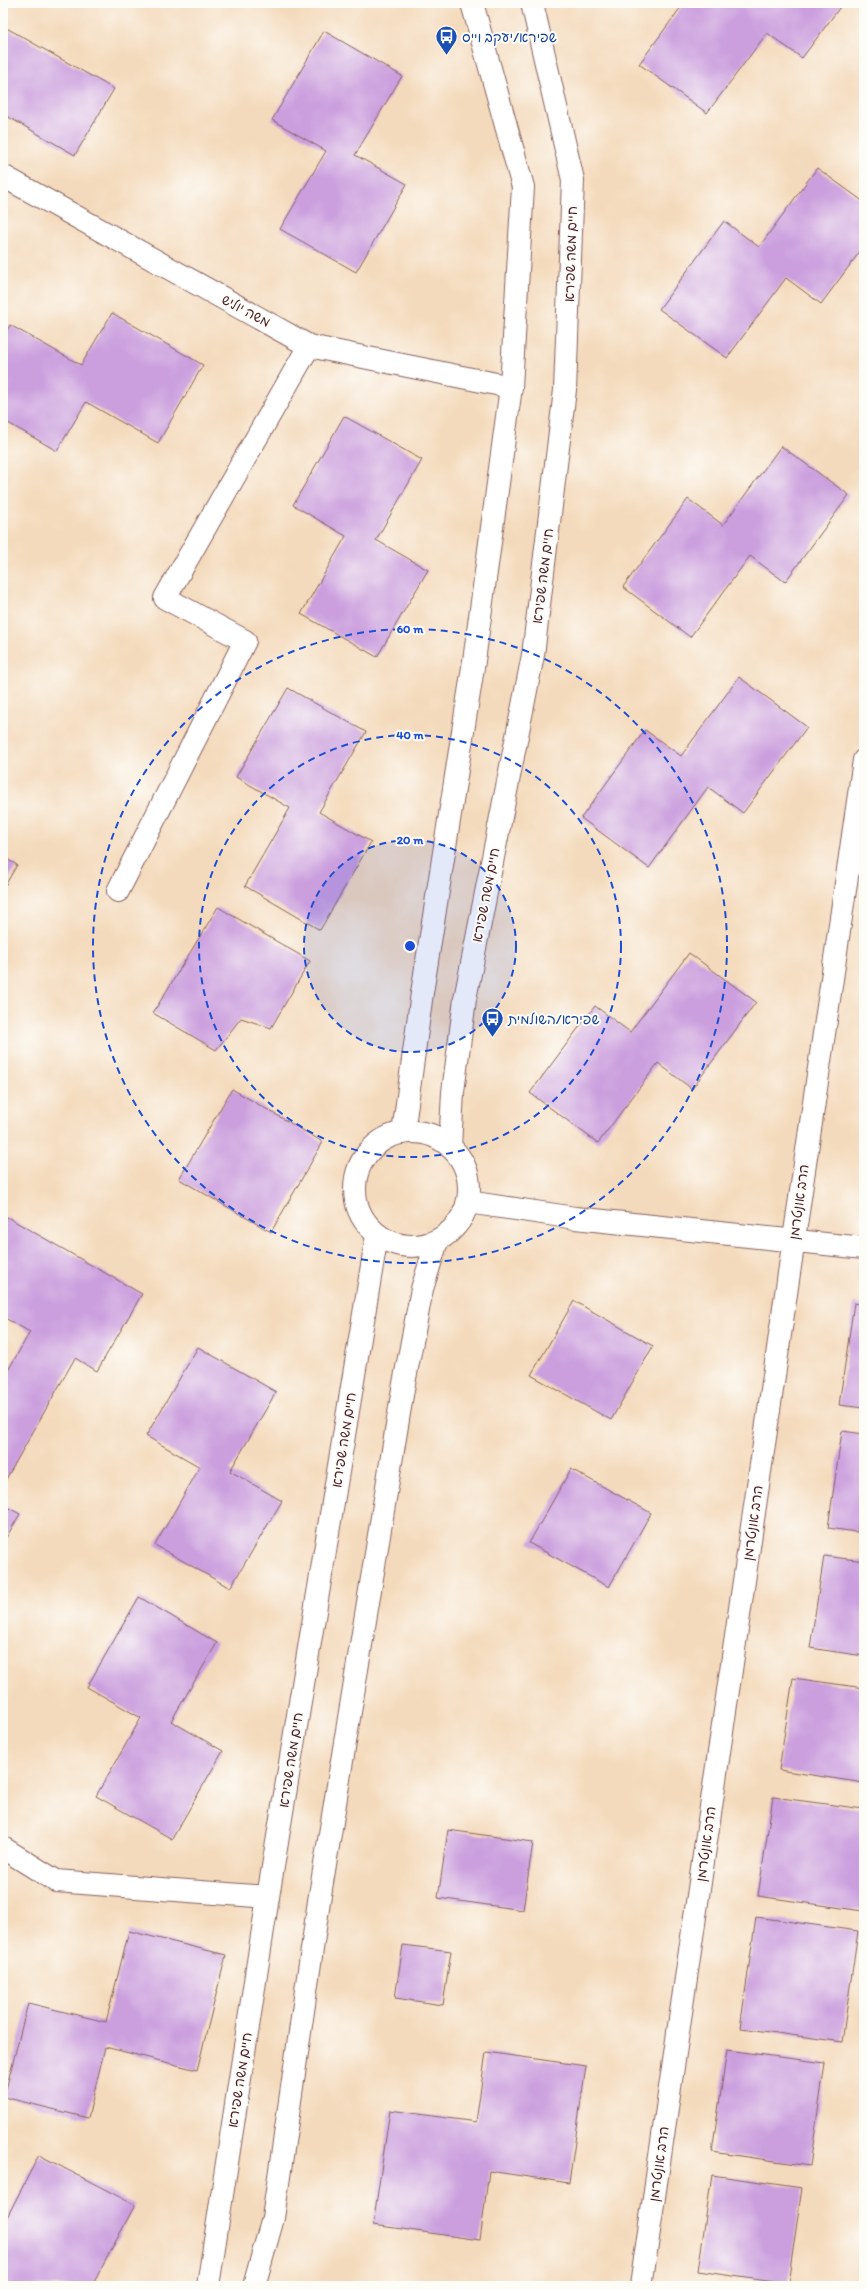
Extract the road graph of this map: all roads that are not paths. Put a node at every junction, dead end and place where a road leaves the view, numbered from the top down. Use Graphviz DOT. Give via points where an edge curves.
graph roads {
  1 [pos="472,3"];
  2 [pos="532,3"];
  3 [pos="3,176"];
  4 [pos="309,346"];
  5 [pos="511,387"];
  6 [pos="864,760"];
  7 [pos="118,891"];
  8 [pos="403,1133"];
  9 [pos="450,1148"];
  10 [pos="468,1202"];
  11 [pos="377,1235"];
  12 [pos="437,1241"];
  13 [pos="794,1242"];
  14 [pos="864,1248"];
  15 [pos="3,1848"];
  16 [pos="268,1897"];
  17 [pos="208,2286"];
  18 [pos="254,2286"];
  19 [pos="641,2286"];
  1 -- 5 [label="street" via="523,188"];
  2 -- 9 [label="street, חיים משה שפירא" via="573,180 565,390 534,655 465,999 453,1092"];
  3 -- 4 [label="street, משה יוליש"];
  4 -- 5 [label="street, משה יוליש"];
  4 -- 7 [label="street" via="165,598 245,641"];
  5 -- 8 [label="street" via="474,661"];
  6 -- 13 [label="street, הרב אונטרמן"];
  8 -- 9 [label="street" via="420,1133 436,1138"];
  8 -- 11 [label="street" via="385,1140 370,1151 360,1167 355,1185 357,1204 364,1221"];
  9 -- 10 [label="street" via="460,1159 467,1173"];
  10 -- 12 [label="street" via="451,1232"];
  10 -- 13 [label="street" via="575,1218"];
  11 -- 12 [label="street" via="406,1246 422,1246"];
  11 -- 16 [label="street, חיים משה שפירא"];
  12 -- 18 [label="street" via="422,1289 403,1389 319,1901 273,2218"];
  13 -- 14 [label="street"];
  13 -- 19 [label="street, הרב אונטרמן"];
  15 -- 16 [label="street" via="56,1881"];
  16 -- 17 [label="street, חיים משה שפירא"];
}
